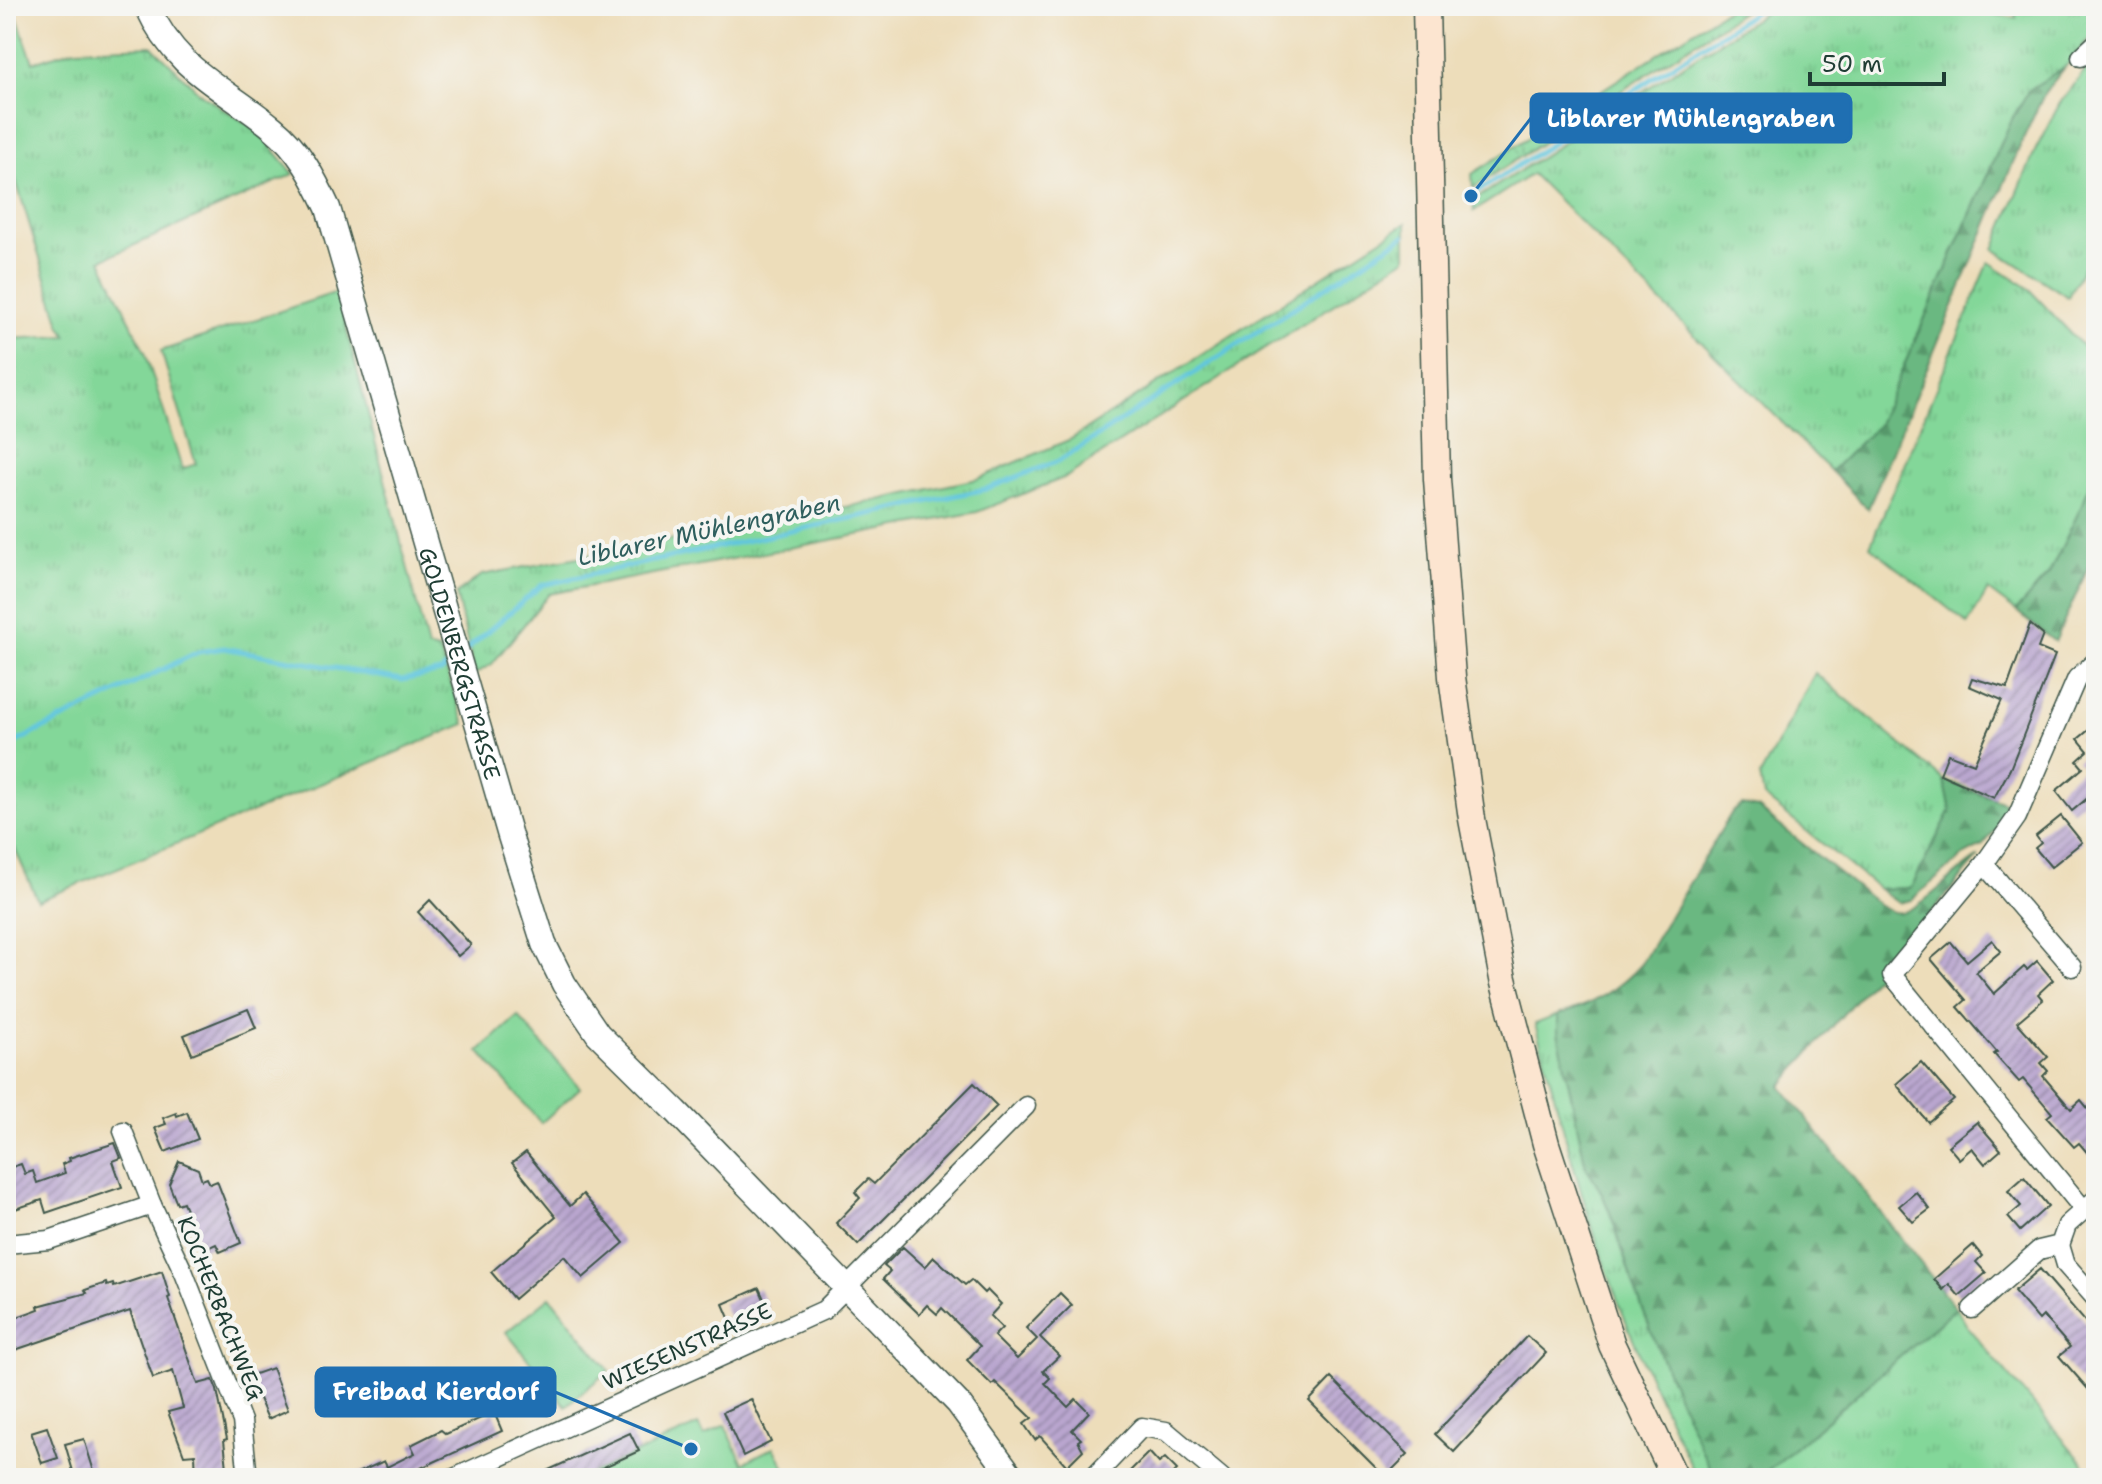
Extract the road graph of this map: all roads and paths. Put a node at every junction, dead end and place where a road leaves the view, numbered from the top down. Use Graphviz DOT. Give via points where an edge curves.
graph roads {
  1 [pos="147,6"];
  2 [pos="1426,6"];
  3 [pos="2096,43"];
  4 [pos="2081,57"];
  5 [pos="2096,661"];
  6 [pos="1984,864"];
  7 [pos="2072,967"];
  8 [pos="1026,1106"];
  9 [pos="123,1131"];
  10 [pos="152,1205"];
  11 [pos="2090,1205"];
  12 [pos="6,1244"];
  13 [pos="2060,1245"];
  14 [pos="846,1287"];
  15 [pos="2096,1299"];
  16 [pos="1972,1309"];
  17 [pos="248,1478"];
  18 [pos="454,1478"];
  19 [pos="1013,1478"];
  20 [pos="1093,1478"];
  21 [pos="1222,1478"];
  22 [pos="1675,1478"];
  1 -- 14 [label="street, GOLDENBERGSTRASSE" via="177,56 275,129 307,165 328,208 464,683 544,944 564,984 598,1034"];
  2 -- 22 [label="main road" via="1437,479 1452,677 1472,819 1503,979 1546,1144 1612,1345"];
  3 -- 4 [label="street"];
  5 -- 6 [label="street" via="2077,678 2017,817"];
  6 -- 7 [label="street"];
  6 -- 11 [label="street" via="1892,975"];
  8 -- 14 [label="street"];
  9 -- 10 [label="street, KOCHERBACHWEG"];
  10 -- 12 [label="street, KOCHERBACHWEG" via="49,1240"];
  10 -- 17 [label="street, KOCHERBACHWEG" via="242,1421"];
  11 -- 13 [label="street" via="2067,1225"];
  13 -- 15 [label="street" via="2066,1265"];
  13 -- 16 [label="street" via="2039,1250"];
  14 -- 18 [label="street, WIESENSTRASSE" via="824,1310"];
  14 -- 19 [label="street, GOLDENBERGSTRASSE" via="958,1403"];
  20 -- 21 [label="street" via="1142,1427 1166,1431"];
}
